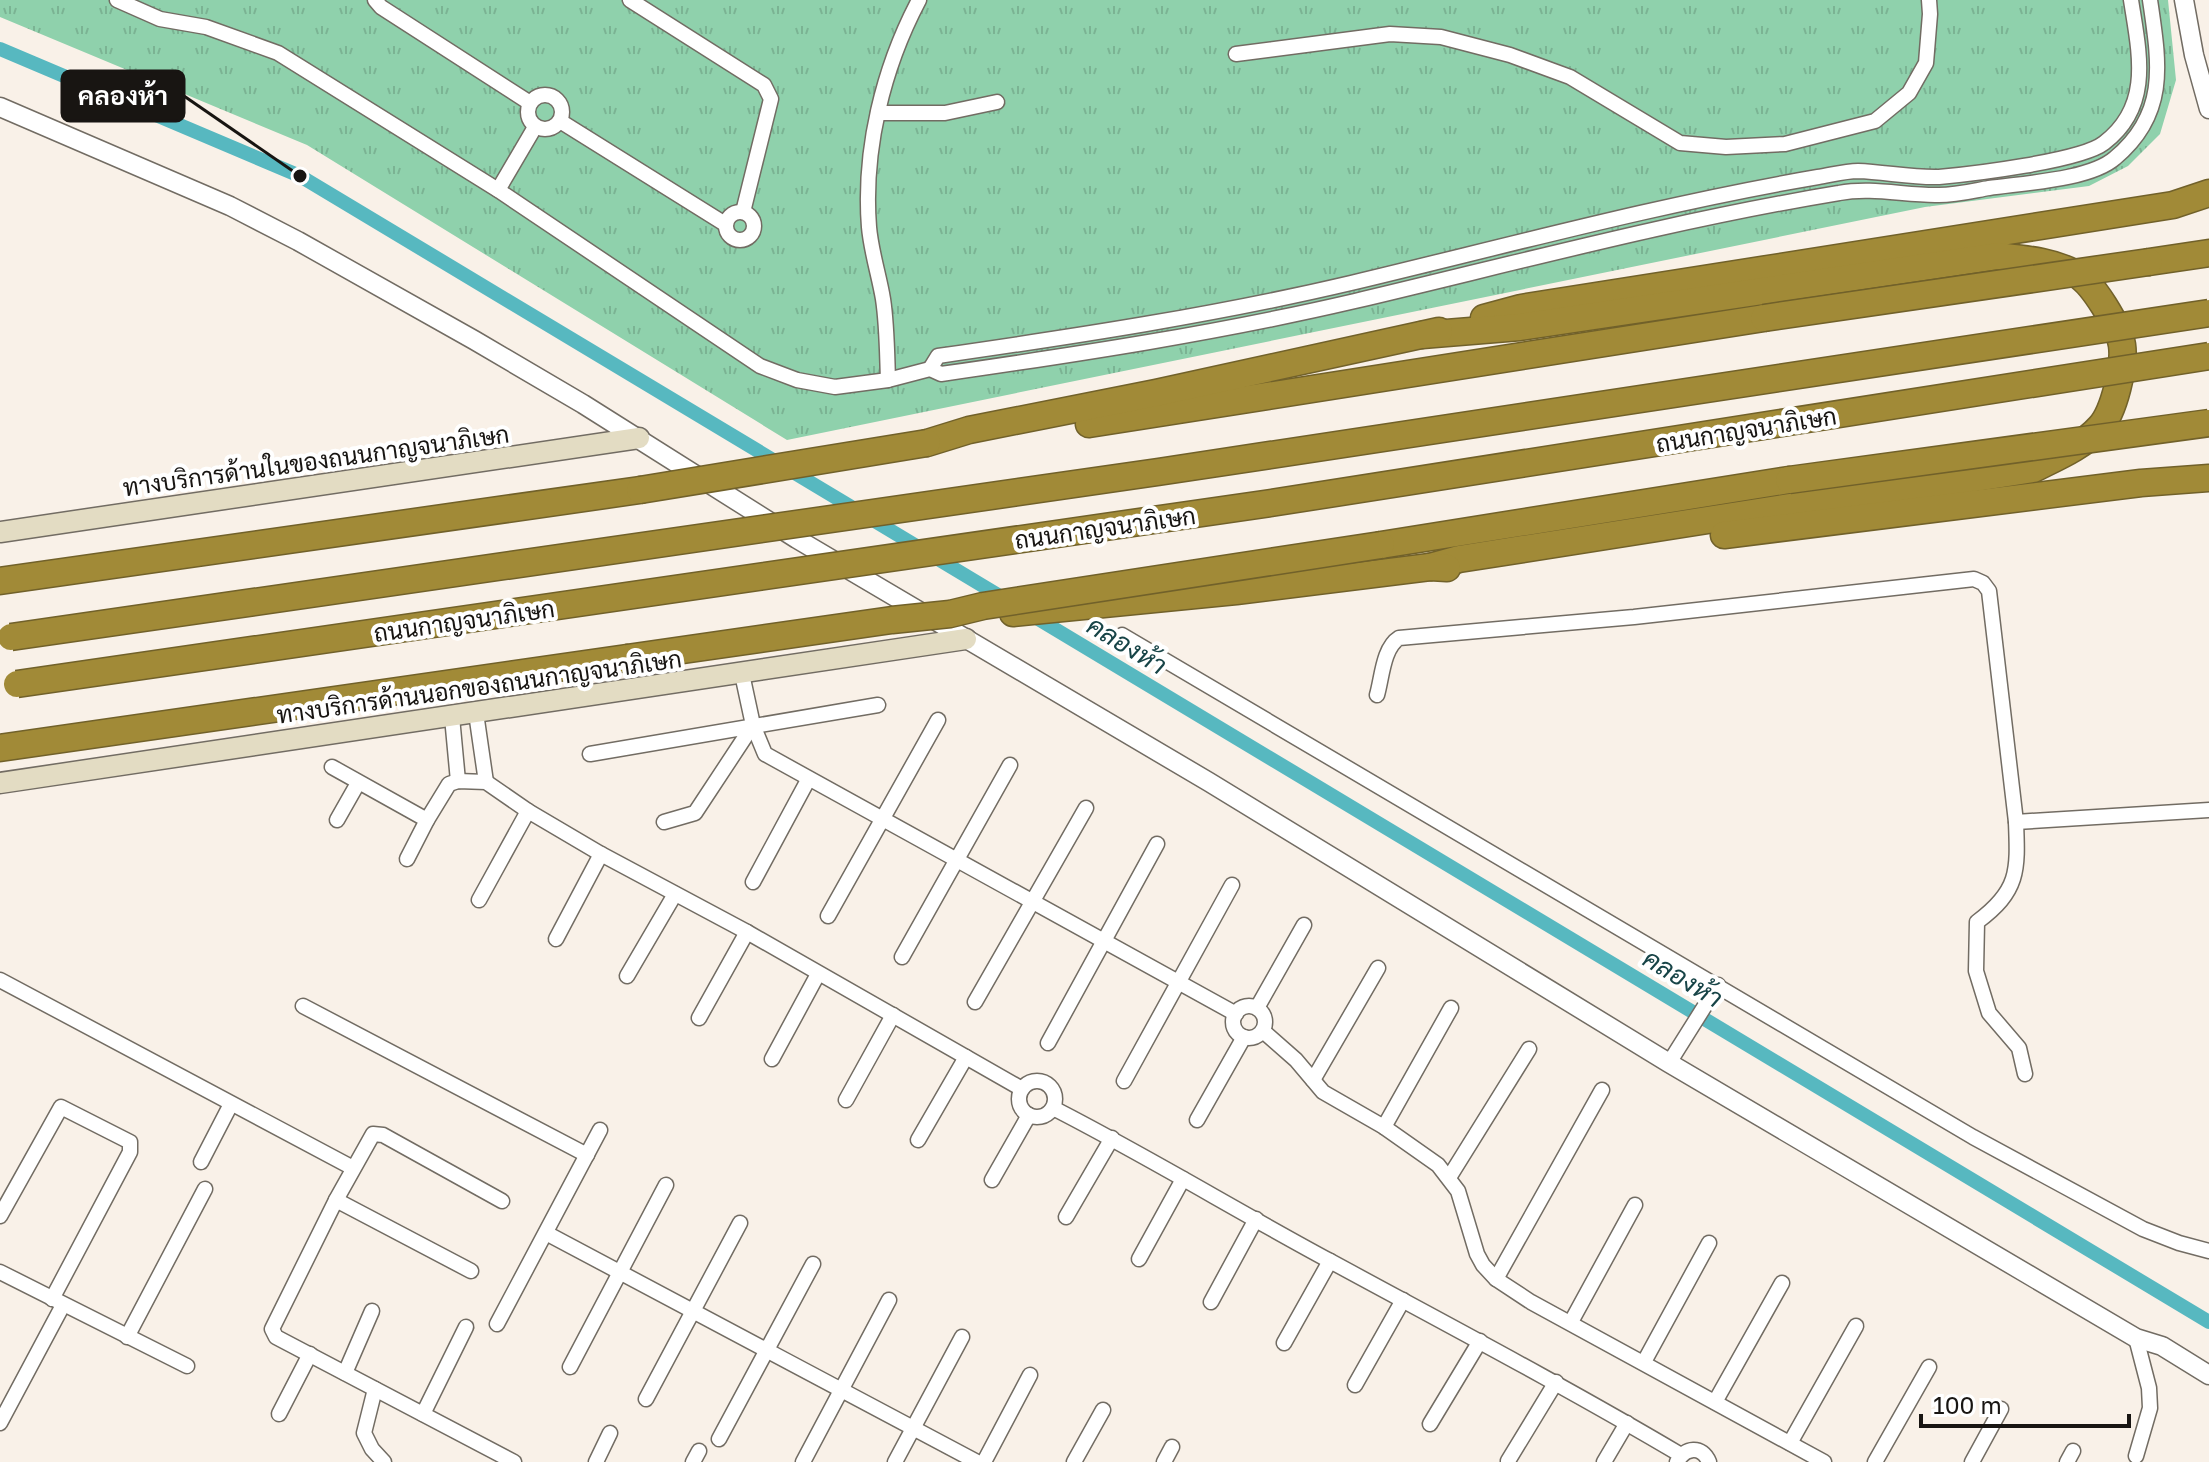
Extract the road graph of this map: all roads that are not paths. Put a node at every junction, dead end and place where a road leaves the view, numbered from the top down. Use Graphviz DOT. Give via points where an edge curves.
graph roads {
  1 [pos="117,0"];
  2 [pos="375,0"];
  3 [pos="630,0"];
  4 [pos="919,0"];
  5 [pos="1929,0"];
  6 [pos="2131,0"];
  7 [pos="2150,0"];
  8 [pos="2184,0"];
  9 [pos="1236,54"];
  10 [pos="997,102"];
  11 [pos="530,103"];
  12 [pos="0,107"];
  13 [pos="2209,109"];
  14 [pos="878,113"];
  15 [pos="560,121"];
  16 [pos="535,127"];
  17 [pos="1785,183"];
  18 [pos="498,190"];
  19 [pos="2209,193"];
  20 [pos="1788,201"];
  21 [pos="743,212"];
  22 [pos="725,224"];
  23 [pos="1476,251"];
  24 [pos="2209,253"];
  25 [pos="1481,270"];
  26 [pos="2209,313"];
  27 [pos="1422,335"];
  28 [pos="2209,356"];
  29 [pos="930,369"];
  30 [pos="888,380"];
  31 [pos="1157,403"];
  32 [pos="2209,423"];
  33 [pos="639,438"];
  34 [pos="2209,478"];
  35 [pos="0,532"];
  36 [pos="1430,567"];
  37 [pos="0,581"];
  38 [pos="950,614"];
  39 [pos="1122,635"];
  40 [pos="5,638"];
  41 [pos="966,639"];
  42 [pos="742,674"];
  43 [pos="9,685"];
  44 [pos="1377,695"];
  45 [pos="878,705"];
  46 [pos="476,713"];
  47 [pos="452,717"];
  48 [pos="938,720"];
  49 [pos="753,725"];
  50 [pos="0,748"];
  51 [pos="590,754"];
  52 [pos="1010,765"];
  53 [pos="332,767"];
  54 [pos="808,780"];
  55 [pos="458,781"];
  56 [pos="486,782"];
  57 [pos="0,783"];
  58 [pos="358,783"];
  59 [pos="1086,808"];
  60 [pos="2209,810"];
  61 [pos="528,811"];
  62 [pos="337,820"];
  63 [pos="427,820"];
  64 [pos="882,820"];
  65 [pos="664,822"];
  66 [pos="2016,822"];
  67 [pos="1157,844"];
  68 [pos="601,854"];
  69 [pos="407,859"];
  70 [pos="955,860"];
  71 [pos="753,882"];
  72 [pos="1232,885"];
  73 [pos="675,894"];
  74 [pos="479,900"];
  75 [pos="1031,902"];
  76 [pos="828,916"];
  77 [pos="1304,925"];
  78 [pos="747,932"];
  79 [pos="556,939"];
  80 [pos="1104,942"];
  81 [pos="902,957"];
  82 [pos="1378,968"];
  83 [pos="818,974"];
  84 [pos="627,976"];
  85 [pos="1,982"];
  86 [pos="1178,982"];
  87 [pos="1714,990"];
  88 [pos="975,1002"];
  89 [pos="303,1006"];
  90 [pos="1257,1008"];
  91 [pos="1451,1008"];
  92 [pos="1236,1014"];
  93 [pos="893,1015"];
  94 [pos="699,1018"];
  95 [pos="1263,1031"];
  96 [pos="1244,1037"];
  97 [pos="1048,1043"];
  98 [pos="1529,1049"];
  99 [pos="966,1057"];
  100 [pos="772,1059"];
  101 [pos="1671,1060"];
  102 [pos="2025,1074"];
  103 [pos="1313,1080"];
  104 [pos="1124,1081"];
  105 [pos="1022,1089"];
  106 [pos="1602,1090"];
  107 [pos="846,1100"];
  108 [pos="231,1104"];
  109 [pos="1053,1108"];
  110 [pos="1029,1115"];
  111 [pos="1197,1120"];
  112 [pos="1384,1127"];
  113 [pos="600,1130"];
  114 [pos="1112,1138"];
  115 [pos="918,1140"];
  116 [pos="587,1155"];
  117 [pos="201,1162"];
  118 [pos="353,1168"];
  119 [pos="1450,1176"];
  120 [pos="1183,1179"];
  121 [pos="992,1180"];
  122 [pos="666,1185"];
  123 [pos="205,1189"];
  124 [pos="336,1200"];
  125 [pos="502,1201"];
  126 [pos="1635,1205"];
  127 [pos="0,1216"];
  128 [pos="1066,1217"];
  129 [pos="1256,1219"];
  130 [pos="740,1223"];
  131 [pos="546,1233"];
  132 [pos="1709,1243"];
  133 [pos="2209,1251"];
  134 [pos="1139,1259"];
  135 [pos="1330,1261"];
  136 [pos="813,1264"];
  137 [pos="471,1271"];
  138 [pos="620,1271"];
  139 [pos="0,1272"];
  140 [pos="1496,1279"];
  141 [pos="1782,1283"];
  142 [pos="889,1300"];
  143 [pos="1403,1300"];
  144 [pos="57,1302"];
  145 [pos="1211,1302"];
  146 [pos="372,1311"];
  147 [pos="695,1311"];
  148 [pos="1571,1322"];
  149 [pos="497,1324"];
  150 [pos="1856,1326"];
  151 [pos="466,1327"];
  152 [pos="127,1337"];
  153 [pos="962,1337"];
  154 [pos="2136,1338"];
  155 [pos="1480,1341"];
  156 [pos="1284,1343"];
  157 [pos="766,1350"];
  158 [pos="310,1354"];
  159 [pos="1644,1362"];
  160 [pos="187,1366"];
  161 [pos="570,1367"];
  162 [pos="1929,1367"];
  163 [pos="345,1373"];
  164 [pos="1030,1375"];
  165 [pos="2209,1375"];
  166 [pos="1556,1382"];
  167 [pos="1355,1385"];
  168 [pos="375,1389"];
  169 [pos="842,1390"];
  170 [pos="646,1399"];
  171 [pos="1715,1402"];
  172 [pos="2001,1409"];
  173 [pos="1103,1410"];
  174 [pos="279,1414"];
  175 [pos="423,1414"];
  176 [pos="0,1423"];
  177 [pos="1627,1423"];
  178 [pos="1430,1424"];
  179 [pos="913,1428"];
  180 [pos="610,1433"];
  181 [pos="719,1439"];
  182 [pos="1790,1443"];
  183 [pos="1172,1447"];
  184 [pos="2136,1456"];
  185 [pos="1679,1458"];
  186 [pos="1508,1461"];
  187 [pos="384,1462"];
  188 [pos="514,1462"];
  189 [pos="596,1462"];
  190 [pos="803,1462"];
  191 [pos="895,1462"];
  192 [pos="977,1462"];
  193 [pos="984,1462"];
  194 [pos="1074,1462"];
  195 [pos="1164,1462"];
  196 [pos="1604,1462"];
  197 [pos="1709,1462"];
  198 [pos="1824,1462"];
  199 [pos="1875,1462"];
  200 [pos="1972,1462"];
  1 -- 18 [label="street" via="160,19 206,27 278,53"];
  2 -- 11 [label="street"];
  3 -- 21 [label="street" via="764,85 771,99"];
  4 -- 14 [label="street" via="897,45"];
  5 -- 9 [label="street" via="1926,63 1909,93 1875,121 1785,144 1680,143 1570,77 1441,37 1390,34"];
  6 -- 17 [label="street" via="2140,61 2138,95 2103,144 2069,158 1937,177 1855,171"];
  7 -- 20 [label="street" via="2159,60 2156,100 2140,132 2113,160 2074,176 1938,196 1856,190"];
  8 -- 13 [label="street"];
  10 -- 14 [label="street" via="945,113"];
  11 -- 15 [label="street" via="541,95 554,97 562,108"];
  11 -- 16 [label="street" via="528,116"];
  12 -- 33 [label="street" via="230,206 298,241"];
  14 -- 30 [label="street" via="869,169 869,228 884,302"];
  15 -- 16 [label="street" via="549,129"];
  15 -- 22 [label="street"];
  16 -- 18 [label="street"];
  17 -- 20 [label="street"];
  17 -- 23 [label="street"];
  18 -- 30 [label="street" via="760,366 835,387"];
  19 -- 27 [label="highway" via="2173,205 1521,308"];
  20 -- 25 [label="street"];
  21 -- 22 [label="street" via="731,214"];
  21 -- 22 [label="street" via="752,218 754,229 748,239 737,241 727,235"];
  23 -- 25 [label="street"];
  23 -- 29 [label="street" via="1128,328 938,356"];
  24 -- 31 [label="highway, bridge"];
  25 -- 29 [label="street" via="1131,347 941,374"];
  26 -- 40 [label="highway, ถนนกาญจนาภิเษก, bridge"];
  27 -- 31 [label="highway"];
  27 -- 36 [label="highway" via="1520,327 1998,256 2040,261 2078,274 2105,307 2122,344 2119,386 2103,425 2072,450 2033,469"];
  28 -- 43 [label="highway, ถนนกาญจนาภิเษก, bridge" via="1271,503"];
  29 -- 30 [label="street"];
  31 -- 37 [label="highway, bridge" via="969,430 927,443 688,483"];
  32 -- 38 [label="highway, bridge" via="1789,480"];
  33 -- 35 [label="main road, ทางบริการด้านในของถนนกาญจนาภิเษก"];
  33 -- 41 [label="street"];
  34 -- 36 [label="highway" via="1524,561"];
  36 -- 38 [label="highway, bridge" via="996,615"];
  38 -- 50 [label="highway, bridge"];
  39 -- 87 [label="street" via="1454,829"];
  41 -- 42 [label="main road, ทางบริการด้านนอกของถนนกาญจนาภิเษก"];
  41 -- 101 [label="street"];
  42 -- 46 [label="main road, ทางบริการด้านนอกของถนนกาญจนาภิเษก"];
  42 -- 49 [label="street"];
  44 -- 66 [label="street" via="1389,650 1399,638 1974,579 1989,591"];
  45 -- 49 [label="street"];
  46 -- 47 [label="main road, ทางบริการด้านนอกของถนนกาญจนาภิเษก"];
  46 -- 56 [label="street"];
  47 -- 55 [label="street"];
  47 -- 57 [label="main road, ทางบริการด้านนอกของถนนกาญจนาภิเษก"];
  48 -- 64 [label="street"];
  49 -- 51 [label="street"];
  49 -- 54 [label="street" via="765,754"];
  49 -- 65 [label="street" via="695,813"];
  52 -- 70 [label="street"];
  53 -- 58 [label="street"];
  54 -- 64 [label="street"];
  54 -- 71 [label="street"];
  55 -- 56 [label="street"];
  55 -- 63 [label="street" via="446,787"];
  56 -- 61 [label="street"];
  58 -- 62 [label="street"];
  58 -- 63 [label="street"];
  59 -- 75 [label="street"];
  60 -- 66 [label="street"];
  61 -- 68 [label="street"];
  61 -- 74 [label="street"];
  63 -- 69 [label="street"];
  64 -- 70 [label="street"];
  64 -- 76 [label="street"];
  66 -- 102 [label="street" via="2014,879 2007,896 1977,922 1976,971 1989,1013 2019,1048"];
  67 -- 80 [label="street"];
  68 -- 73 [label="street"];
  68 -- 79 [label="street"];
  70 -- 75 [label="street"];
  70 -- 81 [label="street"];
  72 -- 86 [label="street"];
  73 -- 78 [label="street"];
  73 -- 84 [label="street"];
  75 -- 80 [label="street"];
  75 -- 88 [label="street"];
  77 -- 90 [label="street"];
  78 -- 83 [label="street"];
  78 -- 94 [label="street"];
  80 -- 86 [label="street"];
  80 -- 97 [label="street"];
  82 -- 103 [label="street"];
  83 -- 93 [label="street"];
  83 -- 100 [label="street"];
  85 -- 108 [label="street"];
  86 -- 92 [label="street"];
  86 -- 104 [label="street"];
  87 -- 101 [label="street"];
  87 -- 133 [label="street" via="2143,1229"];
  89 -- 116 [label="street"];
  90 -- 92 [label="street" via="1245,1007"];
  90 -- 95 [label="street" via="1265,1019"];
  91 -- 112 [label="street"];
  92 -- 96 [label="street" via="1234,1028"];
  93 -- 99 [label="street"];
  93 -- 107 [label="street"];
  95 -- 96 [label="street"];
  95 -- 103 [label="street"];
  96 -- 111 [label="street"];
  98 -- 119 [label="street"];
  99 -- 105 [label="street"];
  99 -- 115 [label="street"];
  101 -- 154 [label="street"];
  103 -- 112 [label="street" via="1333,1100"];
  105 -- 109 [label="street" via="1031,1082 1048,1084 1054,1093"];
  105 -- 110 [label="street" via="1020,1105"];
  106 -- 140 [label="street"];
  108 -- 117 [label="street"];
  108 -- 118 [label="street"];
  109 -- 110 [label="street" via="1043,1116"];
  109 -- 114 [label="street"];
  110 -- 121 [label="street"];
  112 -- 119 [label="street"];
  113 -- 116 [label="street"];
  114 -- 120 [label="street"];
  114 -- 128 [label="street"];
  116 -- 131 [label="street"];
  118 -- 124 [label="street"];
  118 -- 125 [label="street" via="370,1137 378,1134"];
  119 -- 140 [label="street" via="1477,1254"];
  120 -- 129 [label="street"];
  120 -- 134 [label="street"];
  122 -- 138 [label="street"];
  123 -- 152 [label="street"];
  124 -- 137 [label="street"];
  124 -- 158 [label="street" via="272,1329 276,1337"];
  126 -- 148 [label="street"];
  127 -- 144 [label="street" via="61,1107 130,1142 130,1152"];
  129 -- 135 [label="street"];
  129 -- 145 [label="street"];
  130 -- 147 [label="street"];
  131 -- 138 [label="street"];
  131 -- 149 [label="street"];
  132 -- 159 [label="street"];
  135 -- 143 [label="street"];
  135 -- 156 [label="street"];
  136 -- 157 [label="street"];
  138 -- 147 [label="street"];
  138 -- 161 [label="street"];
  139 -- 144 [label="street"];
  140 -- 148 [label="street"];
  141 -- 171 [label="street"];
  142 -- 169 [label="street"];
  143 -- 155 [label="street"];
  143 -- 167 [label="street"];
  144 -- 152 [label="street"];
  144 -- 176 [label="street"];
  146 -- 163 [label="street"];
  147 -- 157 [label="street"];
  147 -- 170 [label="street"];
  148 -- 159 [label="street"];
  150 -- 182 [label="street"];
  151 -- 175 [label="street"];
  152 -- 160 [label="street"];
  153 -- 179 [label="street"];
  154 -- 165 [label="street" via="2162,1346"];
  154 -- 184 [label="street" via="2150,1408"];
  155 -- 166 [label="street"];
  155 -- 178 [label="street"];
  157 -- 169 [label="street"];
  157 -- 181 [label="street"];
  158 -- 163 [label="street"];
  158 -- 174 [label="street"];
  159 -- 171 [label="street"];
  162 -- 199 [label="street"];
  163 -- 168 [label="street"];
  164 -- 193 [label="street"];
  166 -- 177 [label="street"];
  166 -- 186 [label="street"];
  168 -- 175 [label="street"];
  168 -- 187 [label="street" via="364,1433"];
  169 -- 179 [label="street"];
  169 -- 190 [label="street"];
  171 -- 182 [label="street"];
  172 -- 200 [label="street"];
  173 -- 194 [label="street"];
  175 -- 188 [label="street"];
  177 -- 185 [label="street"];
  177 -- 196 [label="street"];
  179 -- 191 [label="street"];
  179 -- 192 [label="street"];
  180 -- 189 [label="street"];
  182 -- 198 [label="street"];
  183 -- 195 [label="street"];
  185 -- 197 [label="street" via="1699,1450"];
}
